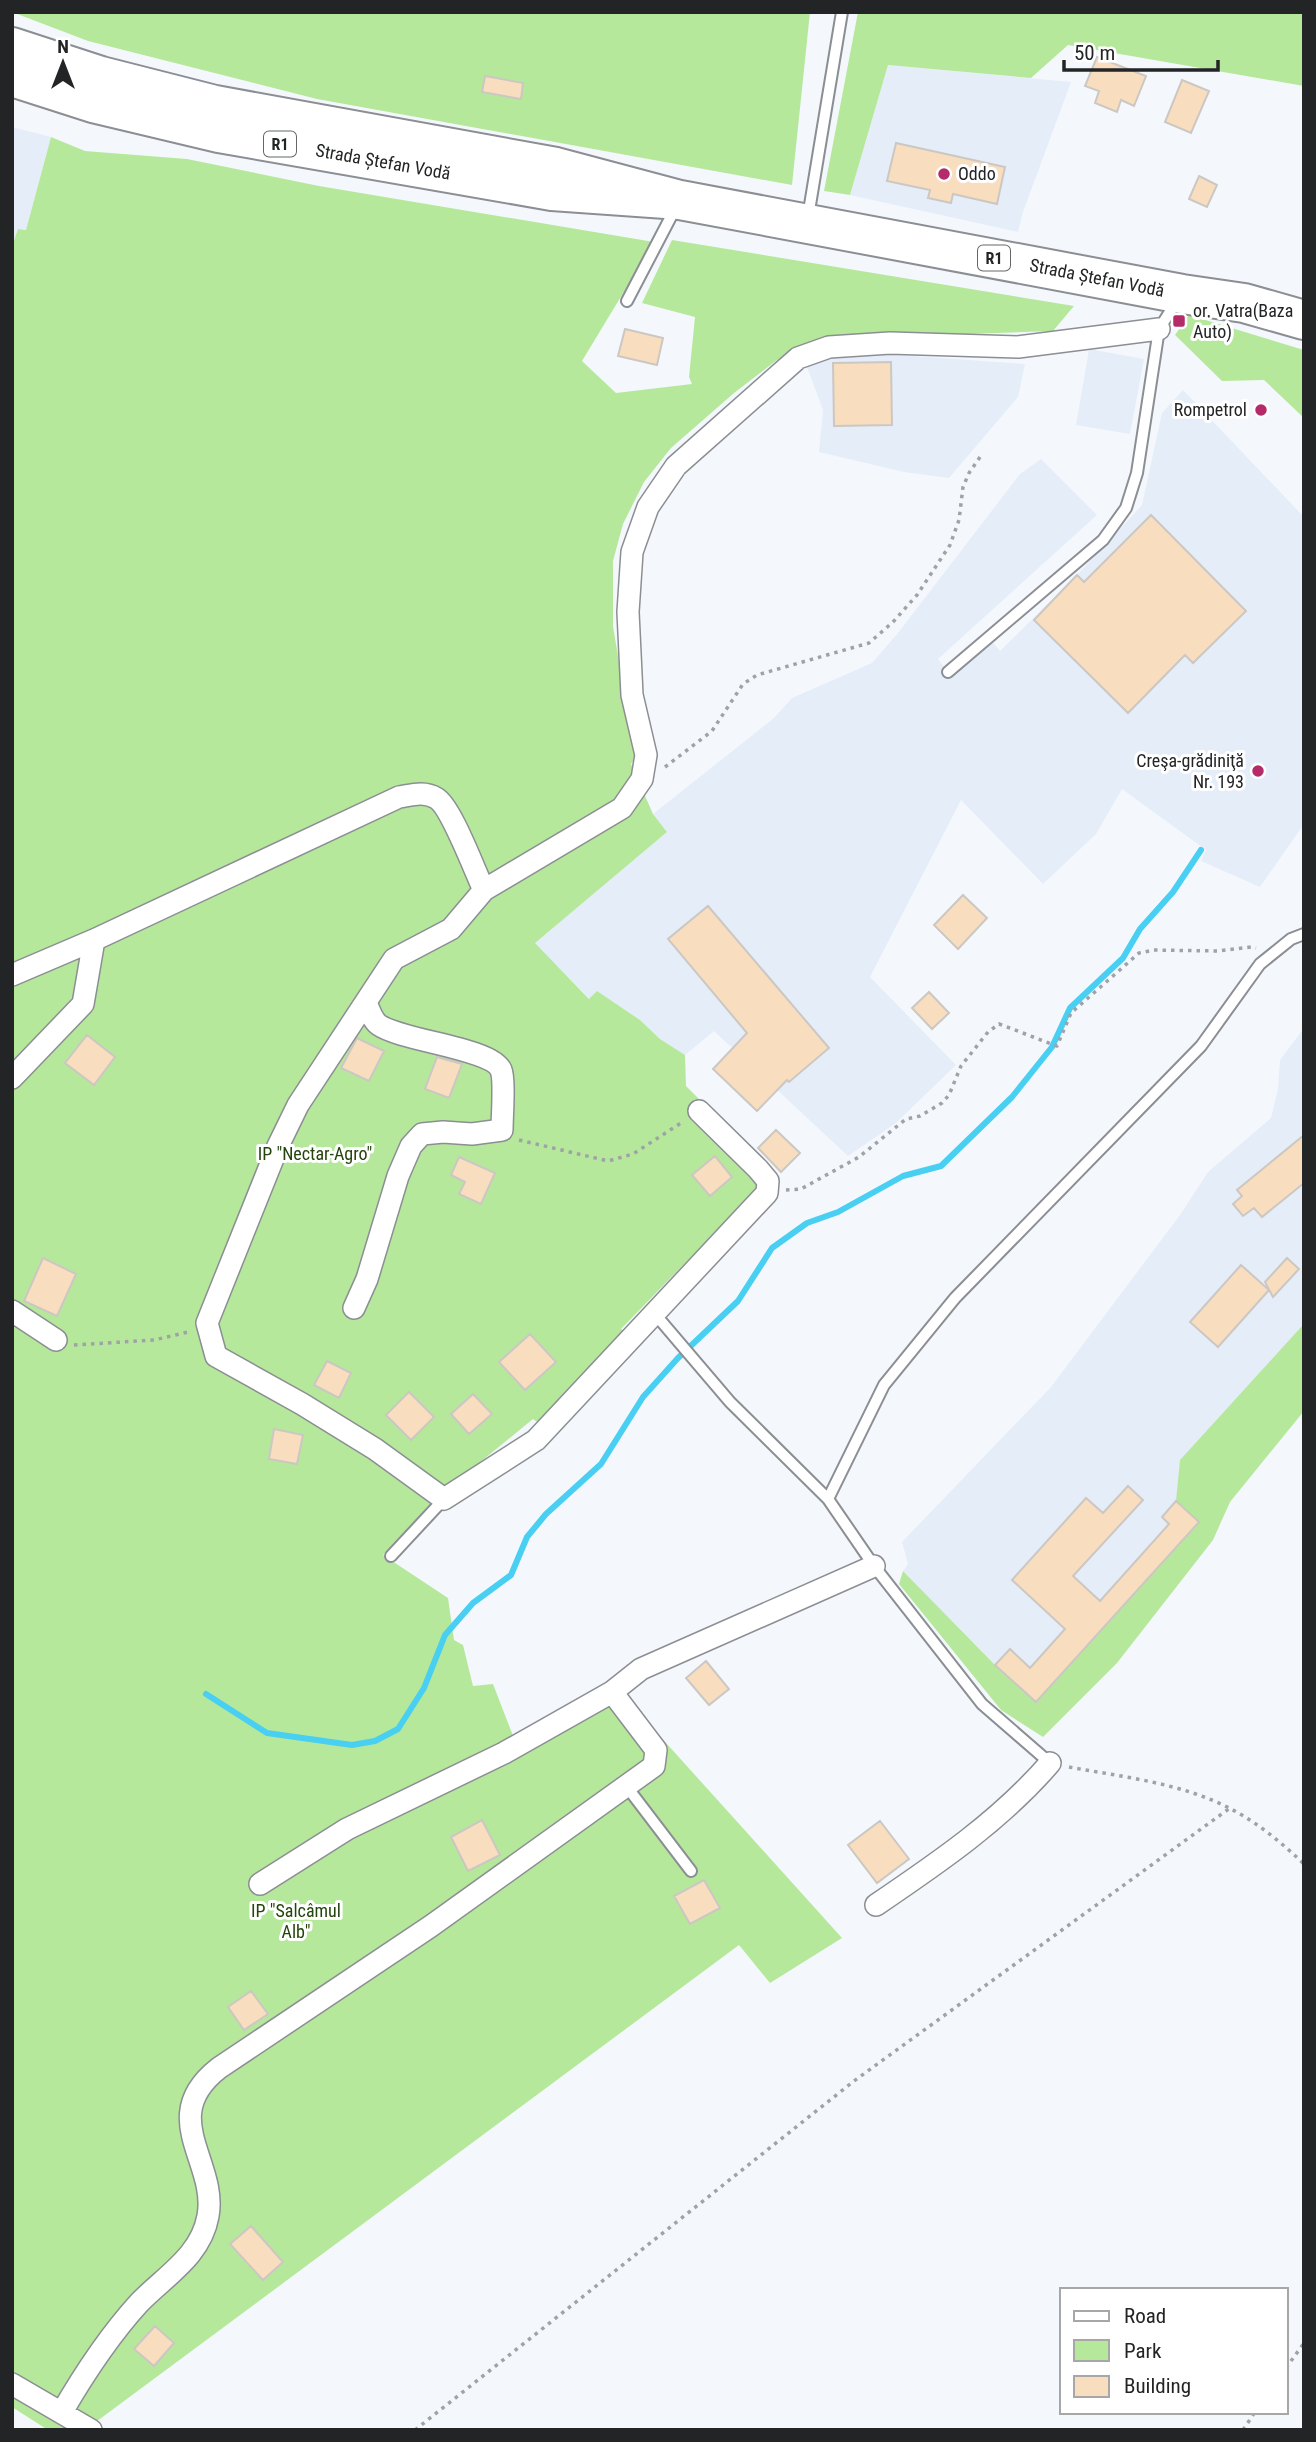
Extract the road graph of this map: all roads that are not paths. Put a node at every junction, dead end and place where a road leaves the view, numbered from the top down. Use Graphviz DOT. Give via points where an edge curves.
graph roads {
  1 [pos="842,12"];
  2 [pos="12,47"];
  3 [pos="12,77"];
  4 [pos="680,200"];
  5 [pos="807,223"];
  6 [pos="1182,294"];
  7 [pos="627,301"];
  8 [pos="1304,320"];
  9 [pos="1159,328"];
  10 [pos="947,672"];
  11 [pos="484,890"];
  12 [pos="1304,934"];
  13 [pos="94,940"];
  14 [pos="12,975"];
  15 [pos="366,1002"];
  16 [pos="12,1078"];
  17 [pos="699,1111"];
  18 [pos="354,1308"];
  19 [pos="12,1311"];
  20 [pos="654,1314"];
  21 [pos="56,1340"];
  22 [pos="444,1499"];
  23 [pos="828,1499"];
  24 [pos="391,1556"];
  25 [pos="874,1566"];
  26 [pos="612,1692"];
  27 [pos="1050,1763"];
  28 [pos="627,1787"];
  29 [pos="691,1871"];
  30 [pos="260,1884"];
  31 [pos="876,1905"];
  32 [pos="12,2384"];
  33 [pos="62,2413"];
  34 [pos="91,2430"];
  1 -- 5 [label="lane"];
  2 -- 4 [label="highway" via="215,105 556,167"];
  3 -- 4 [label="highway, Strada Ștefan Vodă / R1" via="93,103 219,133 552,191"];
  4 -- 5 [label="highway, Strada Ștefan Vodă"];
  4 -- 7 [label="lane"];
  5 -- 6 [label="highway, Strada Ștefan Vodă / R1"];
  6 -- 8 [label="highway, Strada Ștefan Vodă / R1" via="1244,303"];
  6 -- 9 [label="lane"];
  9 -- 10 [label="lane" via="1137,473 1126,508 1103,540"];
  9 -- 11 [label="street" via="1018,347 841,346 798,358 676,466 648,508 632,552 628,612 632,695 646,755 642,779 622,808"];
  11 -- 13 [label="street" via="448,811 439,799 422,793 399,797"];
  11 -- 15 [label="street" via="450,929 394,959"];
  12 -- 23 [label="lane" via="1260,964 1200,1046 955,1298 884,1385"];
  13 -- 14 [label="street"];
  13 -- 16 [label="street" via="83,1004"];
  15 -- 18 [label="street" via="377,1024 394,1032 495,1062 501,1070 502,1130 422,1134 411,1146"];
  15 -- 22 [label="street" via="298,1105 251,1208 207,1324 216,1356 375,1449"];
  17 -- 20 [label="street" via="758,1168 768,1181 767,1193"];
  19 -- 21 [label="street"];
  20 -- 22 [label="street" via="536,1440"];
  20 -- 23 [label="lane" via="730,1402"];
  22 -- 24 [label="lane"];
  23 -- 25 [label="lane"];
  25 -- 26 [label="street" via="641,1669"];
  25 -- 27 [label="lane" via="982,1704"];
  26 -- 28 [label="street" via="656,1750 654,1766"];
  26 -- 30 [label="street" via="504,1753 346,1829"];
  27 -- 31 [label="street" via="954,1852"];
  28 -- 29 [label="lane"];
  28 -- 33 [label="street" via="206,2078 196,2091 190,2120 208,2189 202,2235 186,2260 139,2303 89,2366"];
  32 -- 33 [label="street"];
  33 -- 34 [label="street"];
}
